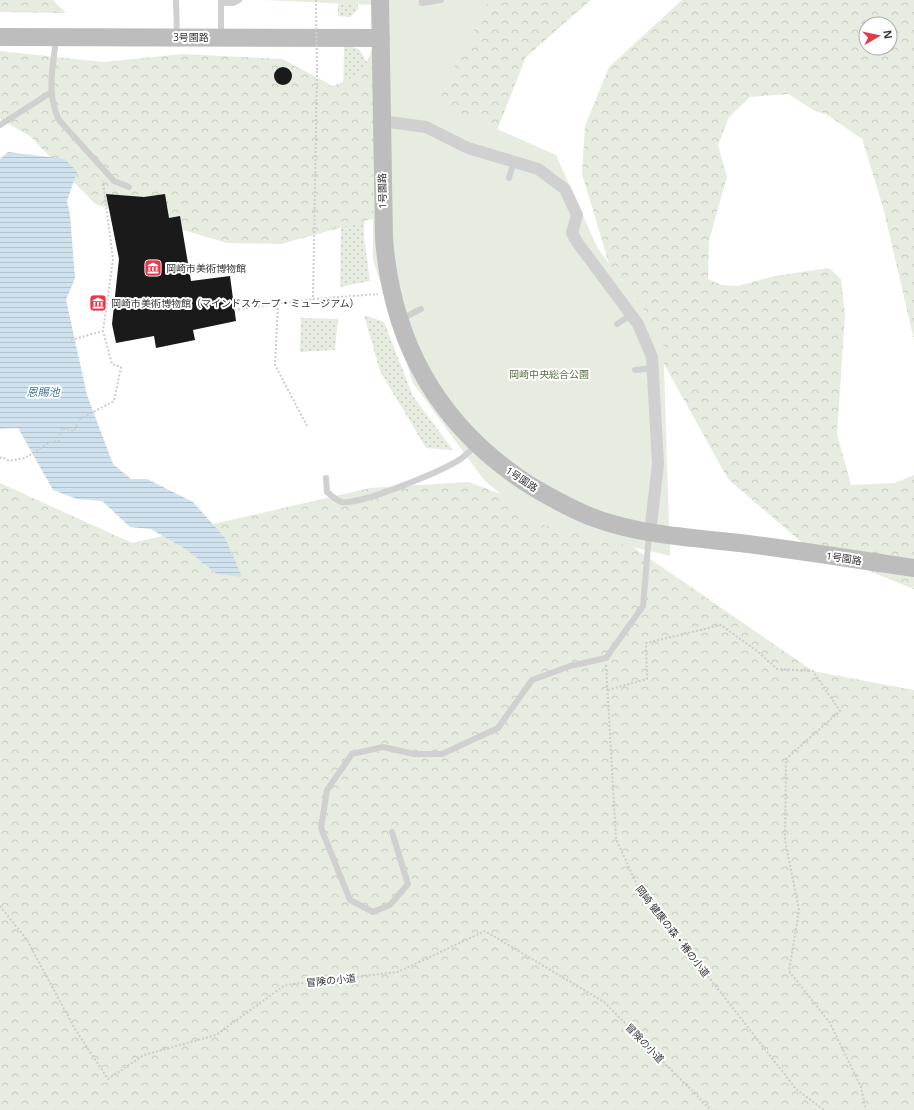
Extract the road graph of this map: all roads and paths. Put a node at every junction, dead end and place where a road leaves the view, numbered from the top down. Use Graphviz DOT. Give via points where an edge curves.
graph roads {
  1 [pos="176,0"];
  2 [pos="240,0"];
  3 [pos="316,0"];
  4 [pos="380,0"];
  5 [pos="422,0"];
  6 [pos="441,0"];
  7 [pos="221,2"];
  8 [pos="0,37"];
  9 [pos="220,37"];
  10 [pos="56,38"];
  11 [pos="177,38"];
  12 [pos="381,38"];
  13 [pos="50,93"];
  14 [pos="381,121"];
  15 [pos="0,125"];
  16 [pos="514,161"];
  17 [pos="102,168"];
  18 [pos="509,178"];
  19 [pos="129,187"];
  20 [pos="392,293"];
  21 [pos="313,299"];
  22 [pos="278,304"];
  23 [pos="421,309"];
  24 [pos="234,310"];
  25 [pos="631,315"];
  26 [pos="399,320"];
  27 [pos="617,324"];
  28 [pos="103,331"];
  29 [pos="71,340"];
  30 [pos="653,368"];
  31 [pos="635,370"];
  32 [pos="307,426"];
  33 [pos="477,444"];
  34 [pos="0,458"];
  35 [pos="326,478"];
  36 [pos="650,533"];
  37 [pos="914,568"];
  38 [pos="606,658"];
  39 [pos="608,690"];
  40 [pos="392,832"];
  41 [pos="0,906"];
  42 [pos="711,1110"];
  43 [pos="824,1110"];
  44 [pos="866,1110"];
  1 -- 11 [label="lane"];
  2 -- 7 [label="lane" via="233,3"];
  3 -- 21 [label="path, bridge" via="318,71"];
  4 -- 12 [label="street"];
  5 -- 6 [label="lane" via="422,3"];
  7 -- 9 [label="lane"];
  8 -- 10 [label="street, 3号園路"];
  9 -- 11 [label="street, 3号園路"];
  9 -- 12 [label="street, 3号園路"];
  10 -- 11 [label="street, 3号園路"];
  10 -- 13 [label="lane"];
  12 -- 14 [label="street, 1号園路"];
  13 -- 15 [label="lane"];
  13 -- 17 [label="lane" via="58,120"];
  14 -- 16 [label="street" via="426,127 468,148"];
  14 -- 20 [label="street, 1号園路" via="384,238"];
  16 -- 18 [label="lane"];
  16 -- 25 [label="street" via="538,169 565,189 577,215 572,233"];
  17 -- 19 [label="lane" via="114,181"];
  17 -- 28 [label="path" via="113,259"];
  20 -- 21 [label="path"];
  20 -- 26 [label="street, 1号園路"];
  21 -- 22 [label="path"];
  22 -- 24 [label="path"];
  22 -- 32 [label="path" via="275,365"];
  23 -- 26 [label="lane"];
  25 -- 27 [label="lane"];
  25 -- 30 [label="street" via="638,324 652,357"];
  26 -- 33 [label="street, 1号園路" via="425,380"];
  28 -- 29 [label="path"];
  28 -- 34 [label="path" via="112,364 121,367 114,401 80,419 74,432 62,428 59,442 50,442 25,458 9,461"];
  30 -- 31 [label="lane"];
  30 -- 36 [label="street" via="658,464"];
  33 -- 35 [label="lane" via="448,465 379,495 356,502 341,502 327,492"];
  33 -- 36 [label="street, 1号園路" via="513,474 550,497 596,519"];
  36 -- 37 [label="street, 1号園路"];
  36 -- 38 [label="lane" via="643,606"];
  38 -- 39 [label="path, 岡崎 健康の森・椿の小道"];
  38 -- 40 [label="lane" via="570,666 532,680 498,728 442,754 414,754 383,747 352,754 327,790 321,828 350,900 373,912 390,905 408,884"];
  39 -- 43 [label="path, 岡崎 健康の森・椿の小道" via="616,839 637,885 796,1088"];
  39 -- 44 [label="path" via="647,679 646,643 720,624 777,669 813,671 840,711 786,759 785,840 799,910 789,971 830,1023 861,1087"];
  41 -- 42 [label="path, 冒険の小道" via="27,940 75,1029 108,1079 144,1055 216,1035 285,984 398,972 485,931 604,1002"];
}
